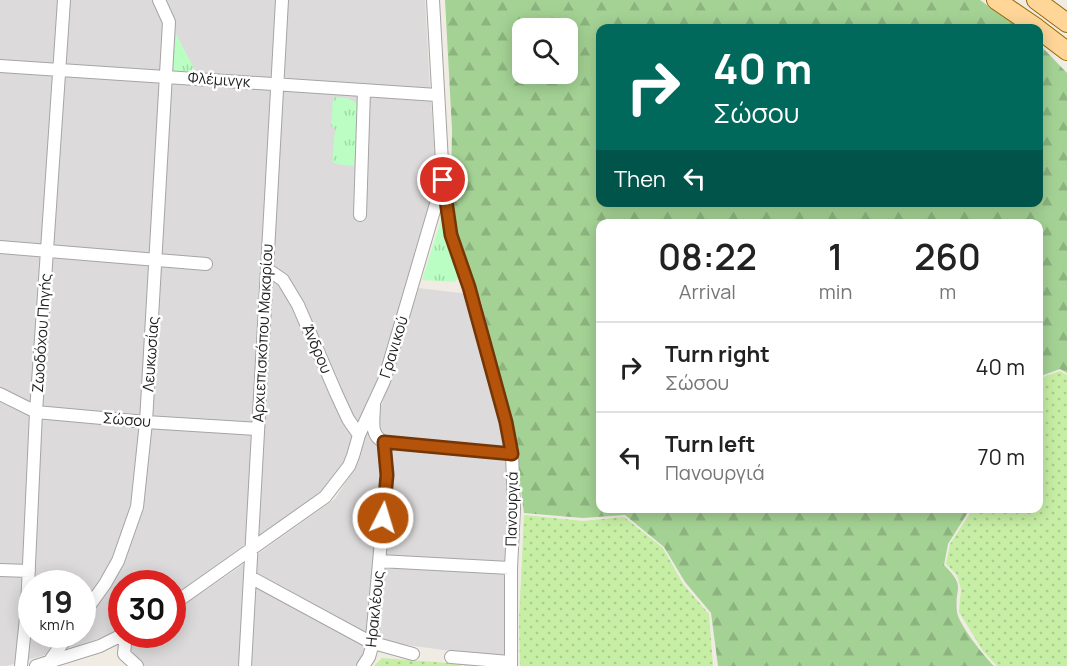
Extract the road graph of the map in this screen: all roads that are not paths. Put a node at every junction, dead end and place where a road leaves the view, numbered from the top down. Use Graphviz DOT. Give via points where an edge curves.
graph roads {
  1 [pos="64,0"];
  2 [pos="159,0"];
  3 [pos="282,0"];
  4 [pos="433,0"];
  5 [pos="996,0"];
  6 [pos="1036,0"];
  7 [pos="1067,23"];
  8 [pos="1031,24"];
  9 [pos="1043,33"];
  10 [pos="1067,51"];
  11 [pos="0,66"];
  12 [pos="59,70"];
  13 [pos="165,77"];
  14 [pos="278,84"];
  15 [pos="364,90"];
  16 [pos="437,95"];
  17 [pos="443,180"];
  18 [pos="360,215"];
  19 [pos="0,247"];
  20 [pos="48,251"];
  21 [pos="156,260"];
  22 [pos="206,264"];
  23 [pos="267,269"];
  24 [pos="0,394"];
  25 [pos="375,404"];
  26 [pos="36,412"];
  27 [pos="146,422"];
  28 [pos="258,429"];
  29 [pos="359,435"];
  30 [pos="384,442"];
  31 [pos="512,454"];
  32 [pos="251,549"];
  33 [pos="380,561"];
  34 [pos="511,568"];
  35 [pos="0,570"];
  36 [pos="28,570"];
  37 [pos="18,571"];
  38 [pos="249,577"];
  39 [pos="186,595"];
  40 [pos="96,597"];
  41 [pos="108,642"];
  42 [pos="370,642"];
  43 [pos="23,648"];
  44 [pos="59,648"];
  45 [pos="124,648"];
  46 [pos="413,654"];
  47 [pos="451,657"];
  48 [pos="49,662"];
  49 [pos="511,664"];
  50 [pos="21,666"];
  51 [pos="36,666"];
  52 [pos="137,666"];
  53 [pos="245,666"];
  54 [pos="363,666"];
  1 -- 12 [label="street, Ζωοδόχου Πηγής"];
  2 -- 13 [label="street" via="169,22"];
  3 -- 14 [label="street, Αρχιεπισκόπου Μακαρίου"];
  4 -- 16 [label="street, Γρανικού"];
  5 -- 8 [label="main road"];
  6 -- 7 [label="main road"];
  9 -- 10 [label="main road"];
  11 -- 12 [label="street, Φλέμινγκ"];
  12 -- 13 [label="street, Φλέμινγκ"];
  12 -- 20 [label="street, Ζωοδόχου Πηγής"];
  13 -- 14 [label="street, Φλέμινγκ"];
  13 -- 21 [label="street, Λευκωσίας"];
  14 -- 15 [label="street, Φλέμινγκ"];
  14 -- 23 [label="street, Αρχιεπισκόπου Μακαρίου"];
  15 -- 16 [label="street, Φλέμινγκ"];
  15 -- 18 [label="street"];
  16 -- 17 [label="street, Γρανικού"];
  17 -- 25 [label="street, Γρανικού"];
  17 -- 31 [label="street, Πανουργιά" via="451,235 469,287"];
  19 -- 20 [label="street"];
  20 -- 21 [label="street"];
  20 -- 26 [label="street, Ζωοδόχου Πηγής"];
  21 -- 22 [label="street"];
  21 -- 27 [label="street, Λευκωσίας"];
  23 -- 28 [label="street, Αρχιεπισκόπου Μακαρίου"];
  23 -- 29 [label="street, Άνδρου" via="283,280 298,305 344,411"];
  24 -- 26 [label="street, Σώσου"];
  25 -- 29 [label="street, Γρανικού"];
  25 -- 30 [label="street" via="373,429"];
  26 -- 27 [label="street, Σώσου"];
  26 -- 36 [label="street, Ζωοδόχου Πηγής"];
  27 -- 28 [label="street, Σώσου"];
  27 -- 40 [label="street, Λευκωσίας" via="137,507 118,561"];
  28 -- 32 [label="street, Αρχιεπισκόπου Μακαρίου"];
  29 -- 32 [label="street, Γρανικού" via="349,466 325,497"];
  30 -- 31 [label="street"];
  30 -- 33 [label="street, Ηρακλέους" via="387,475"];
  31 -- 34 [label="street, Πανουργιά"];
  32 -- 38 [label="street, Αρχιεπισκόπου Μακαρίου"];
  32 -- 39 [label="street, Γρανικού"];
  33 -- 34 [label="street"];
  33 -- 42 [label="street, Ηρακλέους"];
  34 -- 49 [label="street, Πανουργιά"];
  35 -- 37 [label="street"];
  38 -- 42 [label="street"];
  38 -- 53 [label="street, Αρχιεπισκόπου Μακαρίου"];
  41 -- 48 [label="street"];
  42 -- 46 [label="street"];
  42 -- 54 [label="street, Ηρακλέους" via="369,657"];
  43 -- 50 [label="street, Ζωοδόχου Πηγής"];
  44 -- 48 [label="street"];
  45 -- 52 [label="street" via="124,654"];
  47 -- 49 [label="street"];
  48 -- 51 [label="street"];
}
